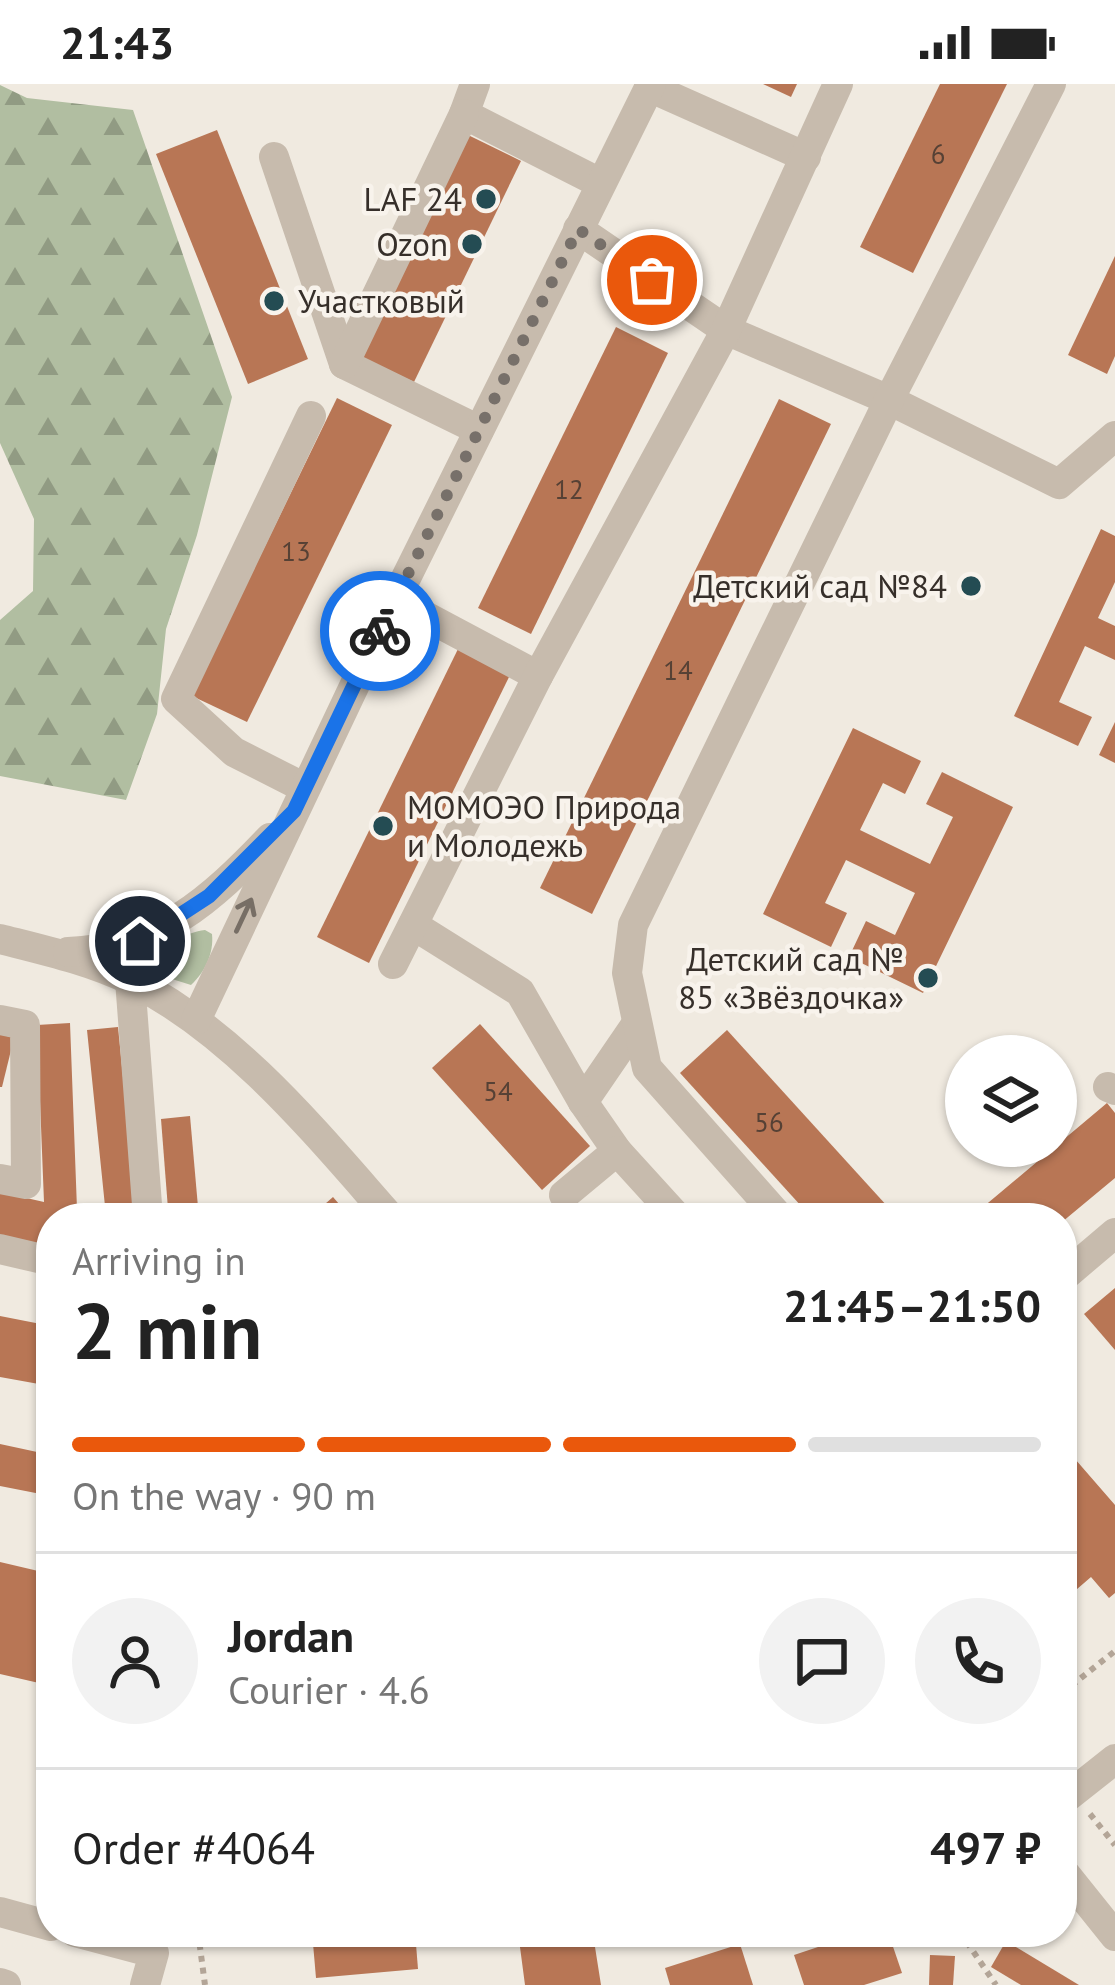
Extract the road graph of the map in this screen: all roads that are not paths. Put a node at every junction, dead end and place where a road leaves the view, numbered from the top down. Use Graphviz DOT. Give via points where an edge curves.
graph roads {
  1 [pos="476,84"];
  2 [pos="838,84"];
  3 [pos="1051,84"];
  4 [pos="650,86"];
  5 [pos="464,114"];
  6 [pos="274,157"];
  7 [pos="806,157"];
  8 [pos="600,183"];
  9 [pos="578,229"];
  10 [pos="726,330"];
  11 [pos="344,364"];
  12 [pos="889,400"];
  13 [pos="311,416"];
  14 [pos="479,430"];
  15 [pos="1115,436"];
  16 [pos="395,600"];
  17 [pos="538,676"];
  18 [pos="300,800"];
  19 [pos="413,926"];
  20 [pos="0,939"];
  21 [pos="52,953"];
  22 [pos="393,964"];
  23 [pos="130,980"];
  24 [pos="0,1020"];
  25 [pos="196,1020"];
  26 [pos="635,1026"];
  27 [pos="584,1102"];
  28 [pos="617,1151"];
  29 [pos="0,1179"];
  30 [pos="563,1195"];
  31 [pos="147,1203"];
  32 [pos="378,1203"];
  33 [pos="664,1203"];
  34 [pos="767,1203"];
  35 [pos="1115,1233"];
  36 [pos="0,1249"];
  37 [pos="36,1257"];
  38 [pos="1077,1265"];
  39 [pos="1115,1759"];
  40 [pos="1077,1790"];
  41 [pos="1077,1889"];
  42 [pos="0,1912"];
  43 [pos="36,1921"];
  44 [pos="1115,1936"];
  45 [pos="131,1947"];
  46 [pos="145,1985"];
  1 -- 5 [label="street"];
  2 -- 7 [label="street"];
  3 -- 12 [label="street"];
  4 -- 7 [label="street"];
  4 -- 8 [label="street"];
  5 -- 8 [label="street"];
  5 -- 11 [label="street"];
  6 -- 11 [label="street"];
  7 -- 10 [label="street"];
  8 -- 9 [label="street"];
  9 -- 10 [label="street"];
  9 -- 14 [label="street"];
  10 -- 12 [label="street"];
  10 -- 17 [label="street"];
  11 -- 14 [label="street"];
  12 -- 15 [label="street" via="1059,484"];
  12 -- 26 [label="street" via="633,925 627,973"];
  13 -- 18 [label="street" via="176,699"];
  14 -- 16 [label="street"];
  16 -- 17 [label="street"];
  16 -- 18 [label="street"];
  17 -- 19 [label="street"];
  18 -- 21 [label="street" via="242,867 153,936"];
  25 -- 18 [label="street, one-way"];
  19 -- 22 [label="street"];
  19 -- 27 [label="street" via="520,992"];
  20 -- 21 [label="street"];
  21 -- 23 [label="street"];
  23 -- 25 [label="street"];
  23 -- 31 [label="street"];
  24 -- 29 [label="street" via="25,1024 26,1184"];
  25 -- 32 [label="street" via="297,1113"];
  26 -- 27 [label="street"];
  26 -- 34 [label="street" via="647,1068"];
  27 -- 28 [label="street"];
  28 -- 30 [label="street"];
  28 -- 33 [label="street"];
  35 -- 38 [label="street"];
  36 -- 37 [label="street"];
  39 -- 40 [label="street"];
  41 -- 44 [label="street"];
  42 -- 43 [label="street"];
  45 -- 46 [label="street" via="154,1953"];
}
